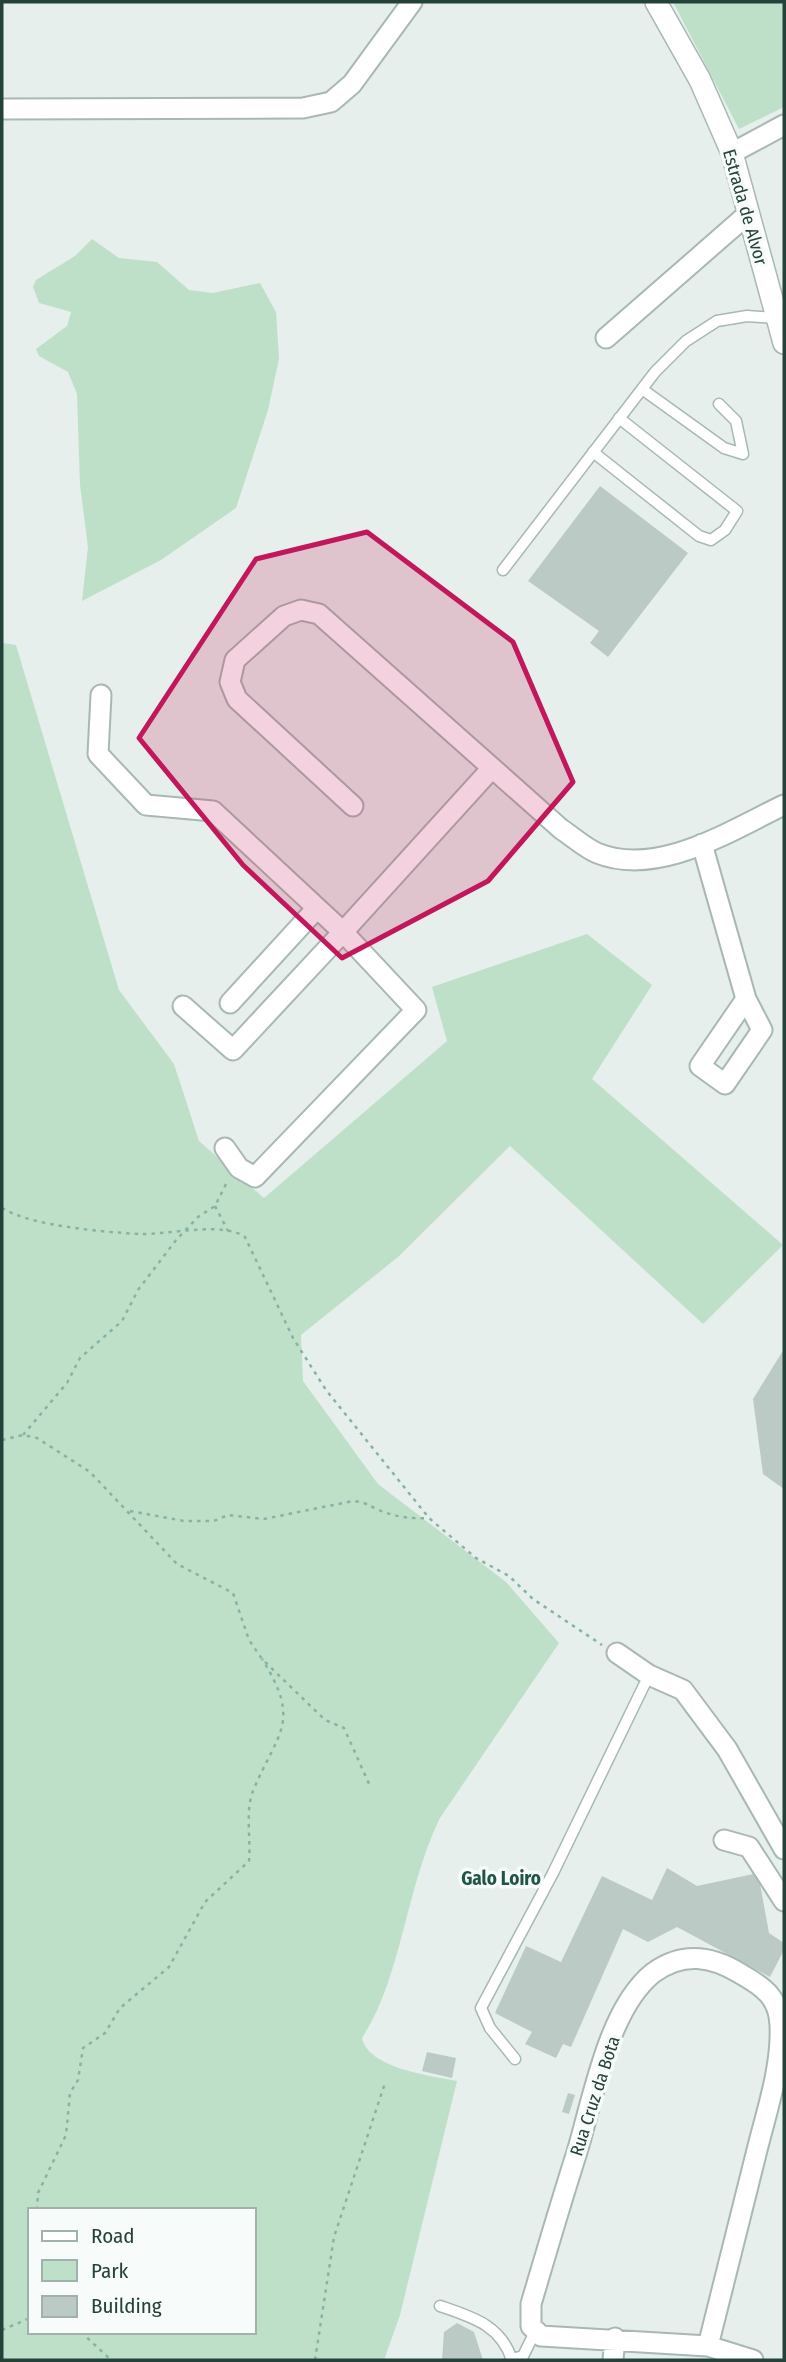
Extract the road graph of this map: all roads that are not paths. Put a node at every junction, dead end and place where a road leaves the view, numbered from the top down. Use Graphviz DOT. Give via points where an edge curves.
graph roads {
  1 [pos="412,2"];
  2 [pos="656,2"];
  3 [pos="2,109"];
  4 [pos="784,125"];
  5 [pos="732,153"];
  6 [pos="748,214"];
  7 [pos="776,318"];
  8 [pos="606,338"];
  9 [pos="784,343"];
  10 [pos="642,389"];
  11 [pos="719,404"];
  12 [pos="619,418"];
  13 [pos="593,452"];
  14 [pos="502,570"];
  15 [pos="101,695"];
  16 [pos="492,768"];
  17 [pos="784,805"];
  18 [pos="353,806"];
  19 [pos="702,844"];
  20 [pos="317,908"];
  21 [pos="344,932"];
  22 [pos="747,999"];
  23 [pos="230,1003"];
  24 [pos="183,1006"];
  25 [pos="225,1148"];
  26 [pos="617,1653"];
  27 [pos="649,1675"];
  28 [pos="724,1840"];
  29 [pos="784,1849"];
  30 [pos="784,1901"];
  31 [pos="514,2059"];
  32 [pos="440,2306"];
  33 [pos="536,2332"];
  34 [pos="615,2338"];
  35 [pos="708,2346"];
  36 [pos="512,2360"];
  37 [pos="613,2360"];
  38 [pos="753,2360"];
  1 -- 3 [label="street" via="352,84 331,102 303,108"];
  2 -- 5 [label="street, Estrada de Alvor"];
  4 -- 5 [label="street"];
  5 -- 6 [label="street, Estrada de Alvor"];
  6 -- 7 [label="street, Estrada de Alvor"];
  6 -- 8 [label="street"];
  7 -- 9 [label="street, Estrada de Alvor"];
  7 -- 10 [label="lane" via="717,321 686,341"];
  10 -- 11 [label="lane" via="724,448 743,454 736,421"];
  10 -- 12 [label="lane"];
  12 -- 13 [label="lane"];
  12 -- 13 [label="lane" via="737,511 725,530 711,540 699,536"];
  13 -- 14 [label="lane"];
  15 -- 20 [label="street" via="98,754 146,805 213,811"];
  16 -- 18 [label="street" via="320,614 300,610 284,616 235,660 230,682 237,699"];
  16 -- 19 [label="street" via="561,829 597,853 634,861"];
  16 -- 21 [label="street"];
  17 -- 19 [label="street"];
  19 -- 22 [label="street"];
  20 -- 21 [label="street"];
  20 -- 23 [label="street"];
  21 -- 24 [label="street" via="233,1050"];
  21 -- 25 [label="street" via="416,1010 255,1177 239,1168"];
  26 -- 27 [label="street"];
  27 -- 29 [label="street" via="683,1689 727,1749"];
  27 -- 31 [label="lane" via="481,2008"];
  28 -- 30 [label="street" via="750,1847"];
  32 -- 36 [label="lane" via="484,2321 500,2337"];
  33 -- 34 [label="street" via="548,2337"];
  33 -- 35 [label="street, Rua Cruz da Bota" via="531,2326 531,2304 615,2032 639,1987 654,1973 682,1960 709,1958 774,1997 781,2027 772,2093"];
  33 -- 36 [label="lane" via="523,2356"];
  34 -- 35 [label="street"];
  34 -- 37 [label="street"];
  35 -- 38 [label="street"];
}
